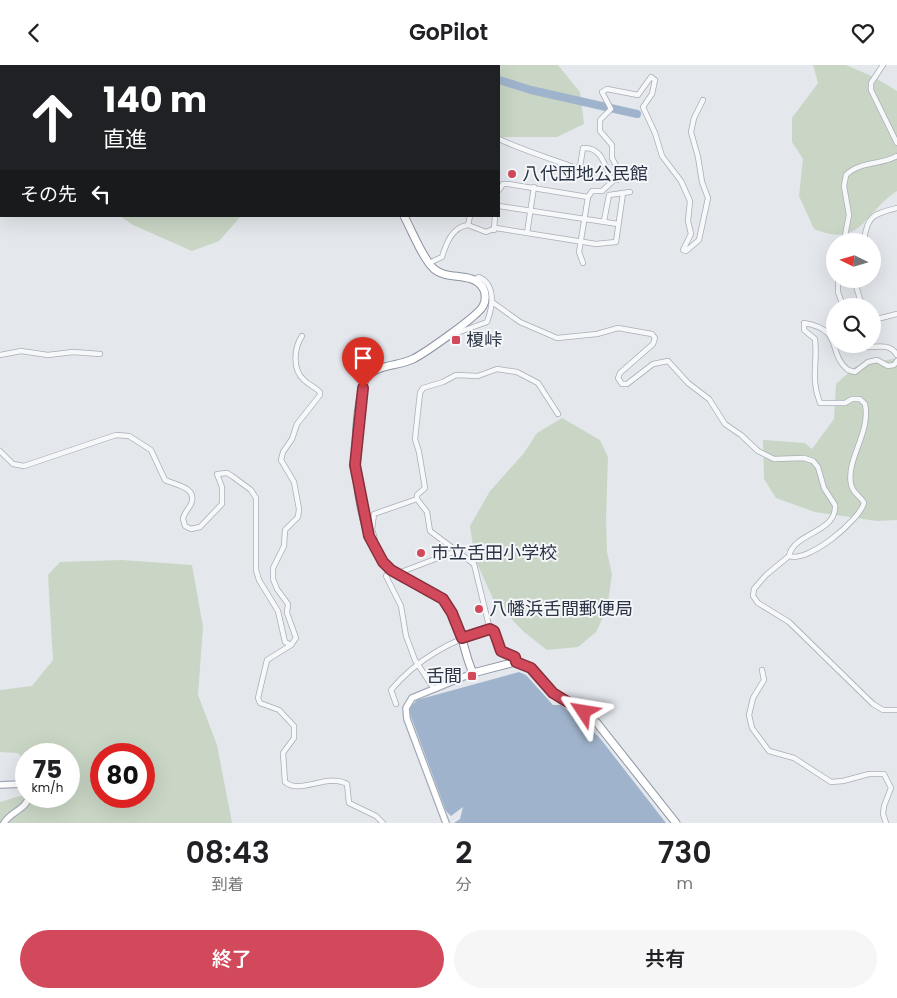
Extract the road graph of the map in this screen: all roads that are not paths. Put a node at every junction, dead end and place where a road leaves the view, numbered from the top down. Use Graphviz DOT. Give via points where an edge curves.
graph roads {
  1 [pos="883,65"];
  2 [pos="704,100"];
  3 [pos="500,140"];
  4 [pos="897,143"];
  5 [pos="897,156"];
  6 [pos="614,180"];
  7 [pos="534,187"];
  8 [pos="500,188"];
  9 [pos="630,192"];
  10 [pos="623,193"];
  11 [pos="588,197"];
  12 [pos="500,205"];
  13 [pos="897,208"];
  14 [pos="530,211"];
  15 [pos="405,217"];
  16 [pos="470,217"];
  17 [pos="495,217"];
  18 [pos="584,219"];
  19 [pos="604,221"];
  20 [pos="618,224"];
  21 [pos="468,225"];
  22 [pos="494,229"];
  23 [pos="527,233"];
  24 [pos="846,233"];
  25 [pos="865,233"];
  26 [pos="581,242"];
  27 [pos="429,263"];
  28 [pos="584,263"];
  29 [pos="473,280"];
  30 [pos="492,301"];
  31 [pos="897,314"];
  32 [pos="881,318"];
  33 [pos="451,333"];
  34 [pos="302,336"];
  35 [pos="881,346"];
  36 [pos="100,354"];
  37 [pos="0,355"];
  38 [pos="897,355"];
  39 [pos="897,361"];
  40 [pos="558,414"];
  41 [pos="0,451"];
  42 [pos="417,499"];
  43 [pos="376,549"];
  44 [pos="456,551"];
  45 [pos="789,556"];
  46 [pos="394,572"];
  47 [pos="490,629"];
  48 [pos="462,638"];
  49 [pos="291,645"];
  50 [pos="516,662"];
  51 [pos="418,665"];
  52 [pos="762,670"];
  53 [pos="473,673"];
  54 [pos="434,689"];
  55 [pos="396,704"];
  56 [pos="897,710"];
  57 [pos="15,784"];
  58 [pos="0,785"];
  59 [pos="20,808"];
  60 [pos="4,823"];
  61 [pos="383,823"];
  62 [pos="446,823"];
  63 [pos="676,823"];
  64 [pos="886,823"];
  1 -- 4 [label="street" via="871,83 871,90"];
  2 -- 6 [label="street" via="694,118 692,132 708,204 700,237 690,250 683,249 690,234 688,195 662,156 643,107 655,85 656,80 651,77 638,95 607,89 602,93 611,109 600,120 600,131 612,145 612,158 620,170 620,177"];
  3 -- 6 [label="street" via="518,149 576,168 580,167 583,148 590,147 600,155"];
  5 -- 24 [label="street" via="871,163 846,175 844,186 849,215"];
  6 -- 11 [label="street" via="605,189 592,191"];
  7 -- 8 [label="street" via="503,184"];
  7 -- 11 [label="street"];
  7 -- 14 [label="street"];
  9 -- 10 [label="street"];
  10 -- 19 [label="street" via="609,195"];
  10 -- 20 [label="street"];
  11 -- 18 [label="street"];
  12 -- 14 [label="street"];
  13 -- 25 [label="street" via="873,216"];
  14 -- 18 [label="street"];
  14 -- 23 [label="street"];
  15 -- 27 [label="highway"];
  16 -- 21 [label="street"];
  17 -- 22 [label="street"];
  18 -- 19 [label="street"];
  18 -- 26 [label="street"];
  19 -- 20 [label="street"];
  20 -- 26 [label="street" via="616,242"];
  21 -- 22 [label="street" via="486,232"];
  21 -- 27 [label="street" via="457,230 445,244 442,257"];
  22 -- 23 [label="street"];
  23 -- 26 [label="street"];
  26 -- 28 [label="street" via="579,256"];
  27 -- 29 [label="highway" via="440,273"];
  29 -- 30 [label="street" via="479,277 488,281"];
  29 -- 33 [label="highway" via="484,291 483,307"];
  30 -- 33 [label="street" via="487,321"];
  30 -- 45 [label="street" via="520,322 557,337 597,334 618,328 652,334 654,344 620,373 618,378 622,384 627,384 657,362 668,361 688,383 709,399 725,424 758,451 774,459 804,458 813,461 835,505 835,512 818,530 796,542"];
  31 -- 32 [label="street"];
  33 -- 43 [label="highway" via="413,359 376,369 365,379 355,465 366,524"];
  34 -- 49 [label="street" via="296,351 298,372 320,395 297,424 292,439 282,452 281,460 294,483 299,509 298,517 285,530 284,546 272,573 277,589 288,604 287,613 296,639"];
  35 -- 38 [label="street" via="892,348"];
  36 -- 37 [label="street" via="48,355 21,351"];
  39 -- 45 [label="street" via="888,367 877,360 868,362 855,372 848,370 826,331 817,325 804,323 804,330 815,339 813,378 820,403 860,399 865,405 865,430 851,479 852,488 864,503 857,516 811,553 797,558"];
  40 -- 42 [label="street" via="538,383 517,372 497,369 478,376 456,375 423,388 415,439 425,488"];
  41 -- 49 [label="street" via="13,464 24,466 116,435 129,436 151,450 165,479 191,493 192,501 182,519 185,526 192,529 200,527 222,504 222,487 217,474 227,473 244,484 257,501 257,575 278,611 285,641"];
  42 -- 43 [label="street" via="374,514 372,529 378,546"];
  42 -- 44 [label="street" via="427,513 430,531"];
  43 -- 46 [label="highway"];
  44 -- 46 [label="street"];
  44 -- 47 [label="street" via="474,564"];
  45 -- 56 [label="street" via="758,585 753,593 754,600 789,623 873,704 884,710"];
  46 -- 48 [label="highway" via="443,599"];
  46 -- 51 [label="street" via="386,576 401,606 406,636"];
  47 -- 48 [label="street"];
  47 -- 50 [label="street" via="494,631 501,651 515,657"];
  48 -- 51 [label="street"];
  48 -- 53 [label="highway"];
  49 -- 61 [label="street" via="267,660 258,698 260,703 278,711 294,726 294,738 283,753 285,782 296,786 341,781 347,784 349,803"];
  50 -- 53 [label="highway"];
  50 -- 63 [label="highway" via="531,668 553,693 597,723"];
  51 -- 54 [label="street"];
  51 -- 55 [label="street" via="391,690"];
  52 -- 64 [label="street" via="764,679 753,698 749,715 752,728 766,747 773,753 802,762 831,782 884,774 891,788 884,806"];
  53 -- 54 [label="main road"];
  54 -- 62 [label="main road" via="412,698 405,711"];
  57 -- 58 [label="main road"];
  59 -- 60 [label="main road"];
}
